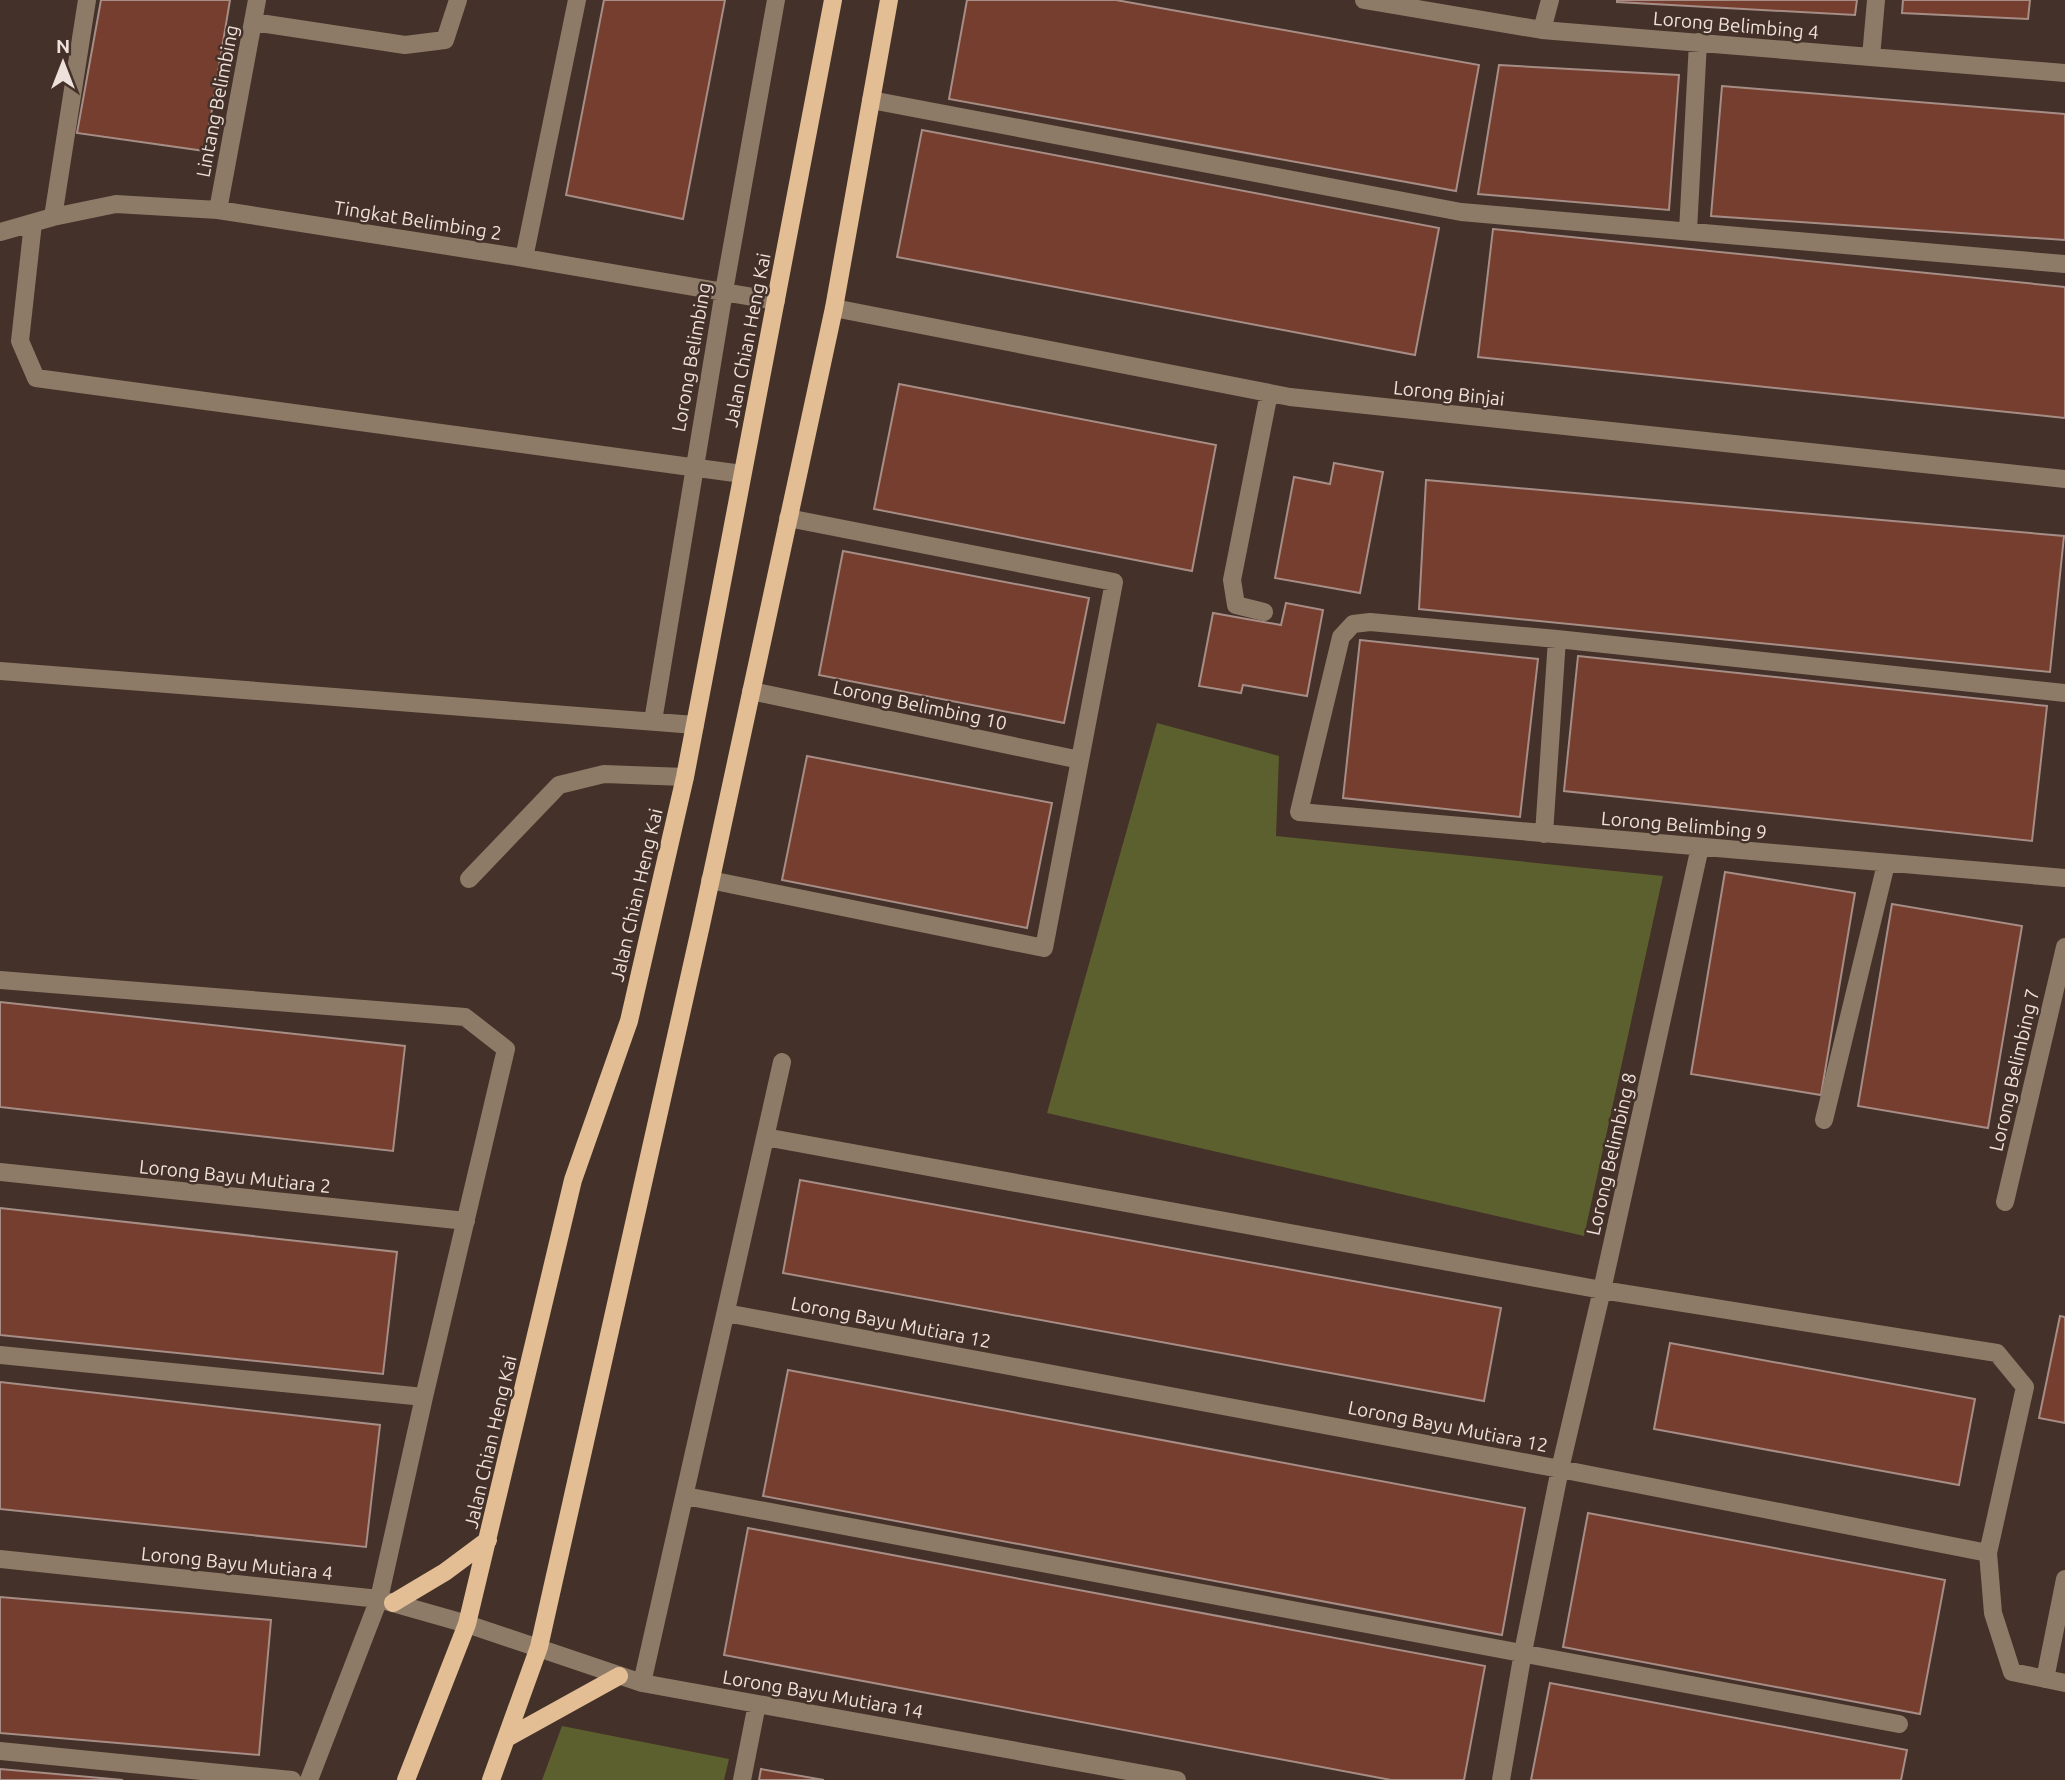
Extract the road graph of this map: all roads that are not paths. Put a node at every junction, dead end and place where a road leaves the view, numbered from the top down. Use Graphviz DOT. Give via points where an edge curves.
graph roads {
  1 [pos="88,0"];
  2 [pos="257,0"];
  3 [pos="458,0"];
  4 [pos="577,0"];
  5 [pos="776,0"];
  6 [pos="833,0"];
  7 [pos="889,0"];
  8 [pos="1364,0"];
  9 [pos="1550,0"];
  10 [pos="1876,0"];
  11 [pos="253,22"];
  12 [pos="1542,30"];
  13 [pos="1698,42"];
  14 [pos="1871,57"];
  15 [pos="2065,73"];
  16 [pos="871,100"];
  17 [pos="218,210"];
  18 [pos="53,217"];
  19 [pos="33,223"];
  20 [pos="1688,231"];
  21 [pos="0,232"];
  22 [pos="524,258"];
  23 [pos="2065,264"];
  24 [pos="724,291"];
  25 [pos="776,301"];
  26 [pos="834,308"];
  27 [pos="1269,393"];
  28 [pos="694,467"];
  29 [pos="742,474"];
  30 [pos="2065,479"];
  31 [pos="788,518"];
  32 [pos="1264,612"];
  33 [pos="1557,639"];
  34 [pos="0,671"];
  35 [pos="751,691"];
  36 [pos="2065,693"];
  37 [pos="653,721"];
  38 [pos="695,725"];
  39 [pos="1080,760"];
  40 [pos="685,777"];
  41 [pos="1544,834"];
  42 [pos="1700,847"];
  43 [pos="1886,864"];
  44 [pos="2065,878"];
  45 [pos="469,879"];
  46 [pos="710,880"];
  47 [pos="2065,947"];
  48 [pos="0,980"];
  49 [pos="782,1062"];
  50 [pos="1824,1120"];
  51 [pos="765,1137"];
  52 [pos="0,1172"];
  53 [pos="2005,1202"];
  54 [pos="466,1221"];
  55 [pos="1602,1290"];
  56 [pos="726,1313"];
  57 [pos="0,1355"];
  58 [pos="424,1397"];
  59 [pos="1560,1469"];
  60 [pos="685,1496"];
  61 [pos="488,1540"];
  62 [pos="1988,1553"];
  63 [pos="0,1559"];
  64 [pos="2065,1579"];
  65 [pos="386,1601"];
  66 [pos="467,1624"];
  67 [pos="539,1647"];
  68 [pos="1523,1652"];
  69 [pos="619,1676"];
  70 [pos="2045,1679"];
  71 [pos="642,1683"];
  72 [pos="2065,1683"];
  73 [pos="757,1704"];
  74 [pos="1899,1724"];
  75 [pos="507,1738"];
  76 [pos="0,1751"];
  77 [pos="292,1780"];
  78 [pos="309,1780"];
  79 [pos="407,1780"];
  80 [pos="491,1780"];
  81 [pos="743,1780"];
  82 [pos="1177,1780"];
  83 [pos="1501,1780"];
  1 -- 18 [label="street"];
  2 -- 11 [label="street, Lintang Belimbing"];
  3 -- 11 [label="street" via="446,40 405,45"];
  4 -- 22 [label="street"];
  5 -- 24 [label="street, Lorong Belimbing"];
  6 -- 25 [label="main road, Jalan Chian Heng Kai"];
  7 -- 16 [label="main road"];
  8 -- 12 [label="street, Lorong Belimbing 4"];
  9 -- 12 [label="street"];
  10 -- 14 [label="street"];
  11 -- 17 [label="street, Lintang Belimbing"];
  12 -- 13 [label="street, Lorong Belimbing 4"];
  13 -- 14 [label="street, Lorong Belimbing 4"];
  13 -- 20 [label="street"];
  14 -- 15 [label="street, Lorong Belimbing 4"];
  16 -- 20 [label="street" via="1461,212"];
  16 -- 26 [label="main road"];
  17 -- 18 [label="street, Tingkat Belimbing 2" via="116,204"];
  17 -- 22 [label="street, Tingkat Belimbing 2"];
  18 -- 19 [label="street, Tingkat Belimbing 2"];
  19 -- 21 [label="street, Tingkat Belimbing 2"];
  19 -- 28 [label="street" via="20,341 36,378"];
  20 -- 23 [label="street"];
  22 -- 24 [label="street, Tingkat Belimbing 2"];
  24 -- 25 [label="street, Tingkat Belimbing 2"];
  24 -- 28 [label="street, Lorong Belimbing"];
  25 -- 29 [label="main road, Jalan Chian Heng Kai"];
  26 -- 27 [label="street, Lorong Binjai"];
  26 -- 31 [label="main road"];
  27 -- 30 [label="street, Lorong Binjai"];
  27 -- 32 [label="street" via="1232,580 1236,605"];
  28 -- 29 [label="street"];
  28 -- 37 [label="street, Lorong Belimbing"];
  29 -- 38 [label="main road, Jalan Chian Heng Kai"];
  31 -- 35 [label="main road"];
  31 -- 39 [label="street" via="1114,582"];
  33 -- 36 [label="street"];
  33 -- 41 [label="street"];
  33 -- 41 [label="street, Lorong Belimbing 9" via="1353,624 1340,637 1299,812"];
  34 -- 37 [label="street"];
  35 -- 39 [label="street, Lorong Belimbing 10"];
  35 -- 46 [label="main road"];
  37 -- 38 [label="street"];
  38 -- 40 [label="main road, Jalan Chian Heng Kai"];
  39 -- 46 [label="street" via="1044,948"];
  40 -- 45 [label="street" via="604,774 559,785"];
  40 -- 61 [label="main road, Jalan Chian Heng Kai" via="629,1021 573,1180"];
  41 -- 42 [label="street, Lorong Belimbing 9"];
  42 -- 43 [label="street, Lorong Belimbing 9"];
  42 -- 55 [label="street, Lorong Belimbing 8"];
  43 -- 44 [label="street, Lorong Belimbing 9"];
  43 -- 50 [label="street"];
  46 -- 67 [label="main road"];
  47 -- 53 [label="street, Lorong Belimbing 7"];
  48 -- 54 [label="street" via="464,1017 506,1049"];
  49 -- 51 [label="street"];
  51 -- 55 [label="street"];
  51 -- 56 [label="street"];
  52 -- 54 [label="street, Lorong Bayu Mutiara 2"];
  54 -- 58 [label="street"];
  55 -- 59 [label="street, Lorong Belimbing 8"];
  55 -- 62 [label="street" via="1997,1353 2025,1387"];
  56 -- 59 [label="street, Lorong Bayu Mutiara 12"];
  56 -- 60 [label="street"];
  57 -- 58 [label="street"];
  58 -- 65 [label="street"];
  59 -- 62 [label="street, Lorong Bayu Mutiara 12"];
  59 -- 68 [label="street, Lorong Belimbing 8"];
  60 -- 68 [label="street"];
  60 -- 71 [label="street"];
  61 -- 65 [label="main road" via="446,1572"];
  61 -- 66 [label="main road, Jalan Chian Heng Kai"];
  62 -- 70 [label="street" via="1993,1613 2011,1672"];
  63 -- 65 [label="street, Lorong Bayu Mutiara 4"];
  64 -- 70 [label="street"];
  65 -- 66 [label="street, Lorong Bayu Mutiara 4"];
  65 -- 78 [label="street"];
  66 -- 67 [label="street, Lorong Bayu Mutiara 14"];
  66 -- 79 [label="main road, Jalan Chian Heng Kai"];
  67 -- 69 [label="street, Lorong Bayu Mutiara 14"];
  67 -- 75 [label="main road"];
  68 -- 74 [label="street"];
  68 -- 83 [label="street, Lorong Belimbing 8"];
  69 -- 71 [label="street, Lorong Bayu Mutiara 14"];
  69 -- 75 [label="main road"];
  70 -- 72 [label="street"];
  71 -- 73 [label="street, Lorong Bayu Mutiara 14"];
  73 -- 81 [label="street"];
  73 -- 82 [label="street, Lorong Bayu Mutiara 14"];
  75 -- 80 [label="main road"];
  76 -- 77 [label="street"];
}
